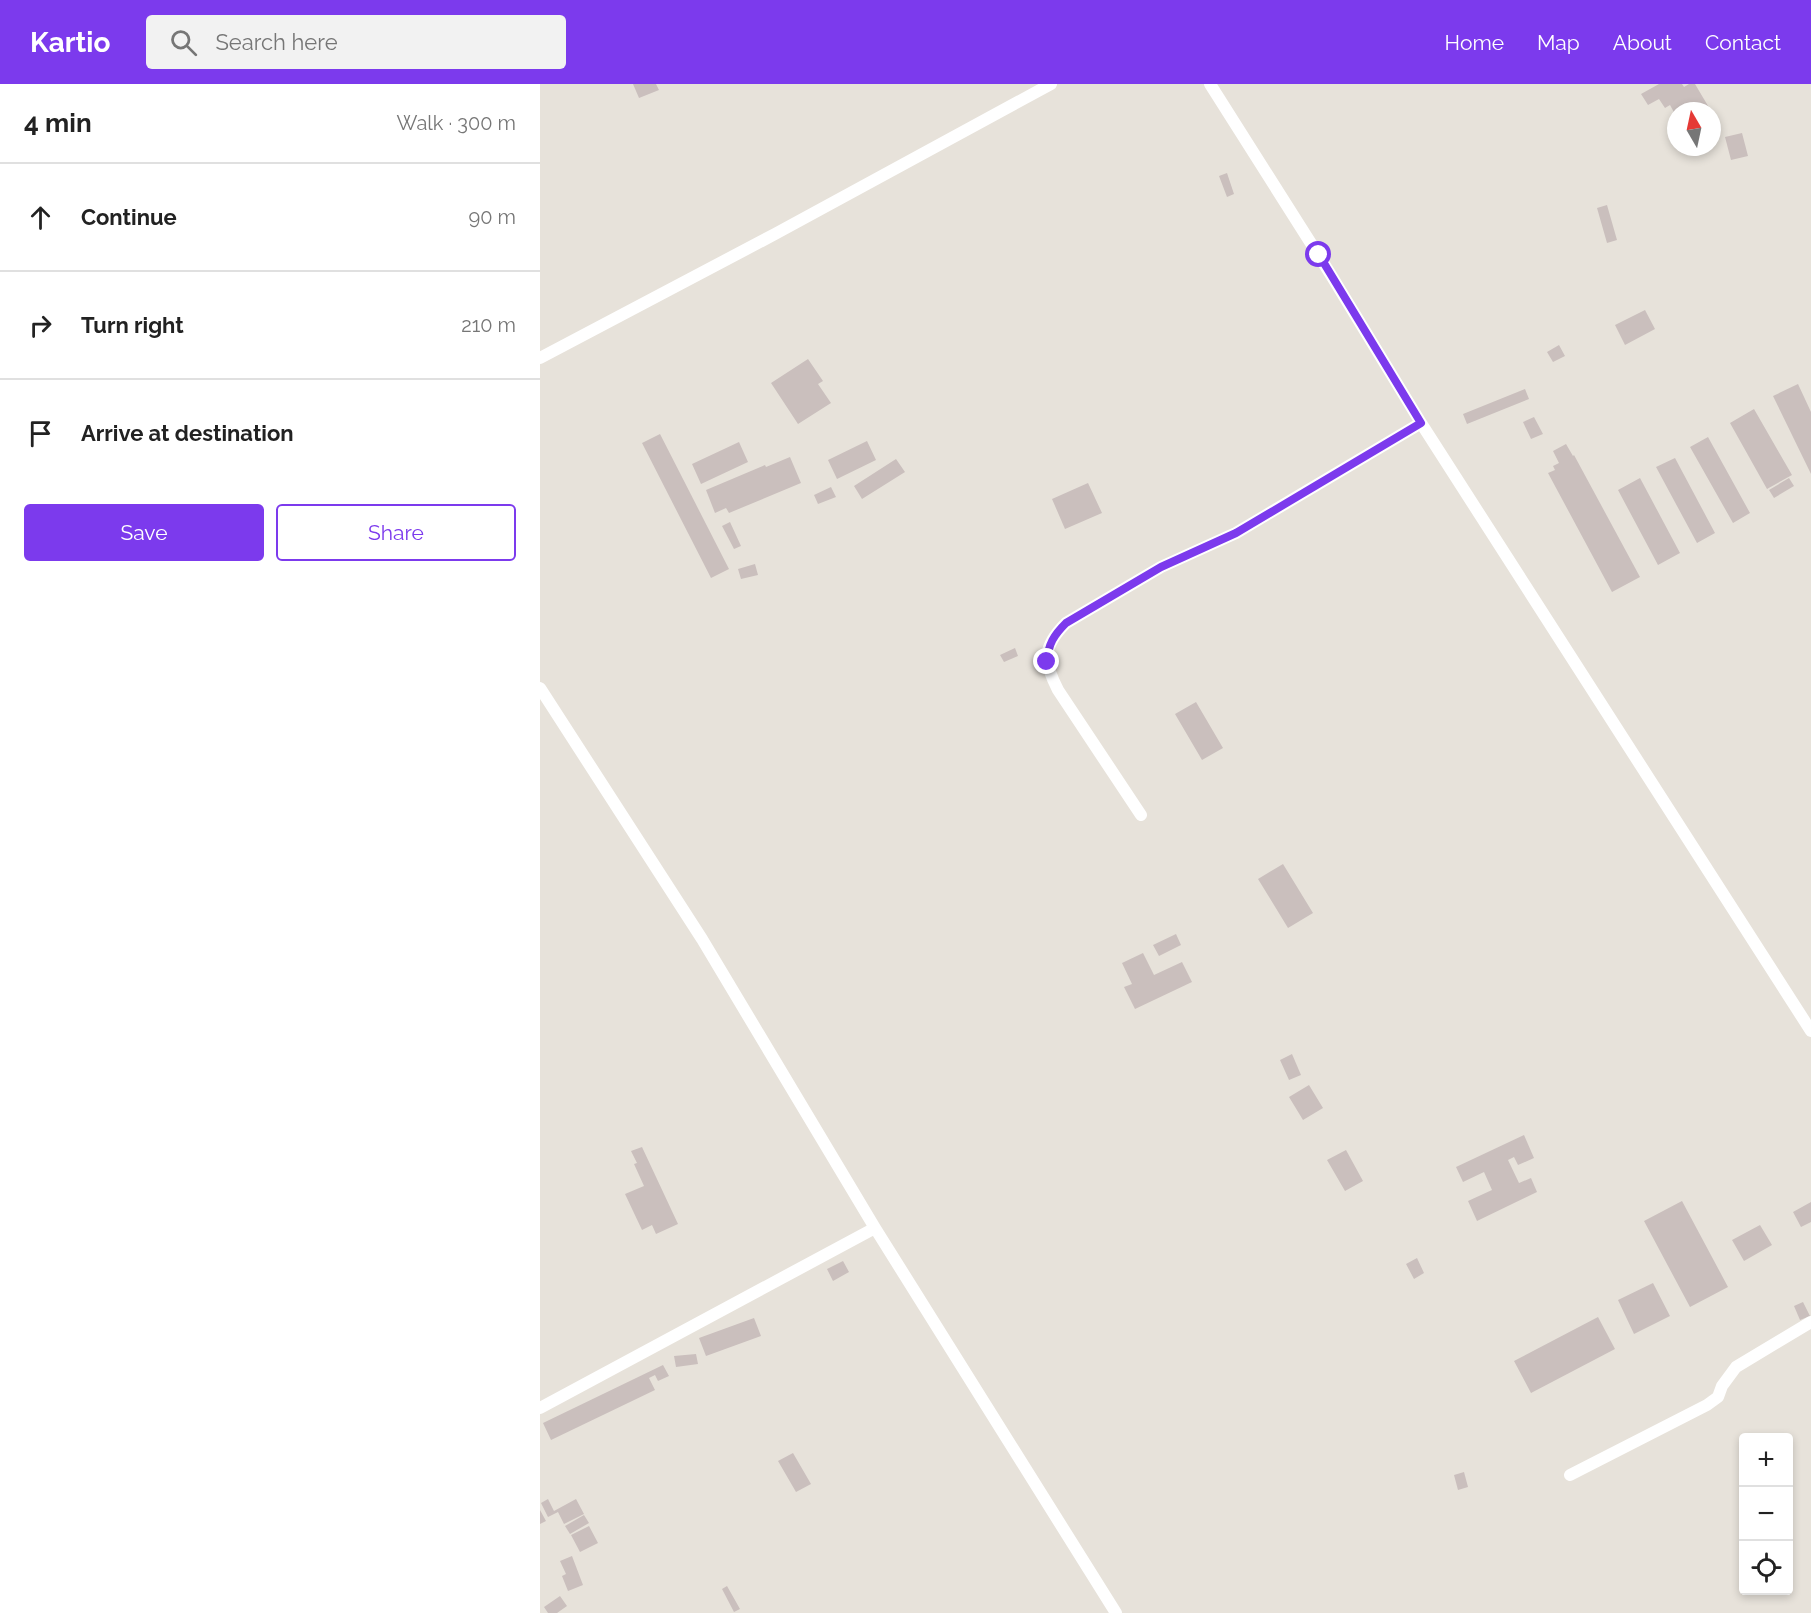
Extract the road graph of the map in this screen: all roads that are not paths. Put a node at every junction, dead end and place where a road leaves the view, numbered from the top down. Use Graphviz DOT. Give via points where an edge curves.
graph roads {
  1 [pos="1051,84"];
  2 [pos="1210,84"];
  3 [pos="540,358"];
  4 [pos="1421,423"];
  5 [pos="540,688"];
  6 [pos="1141,815"];
  7 [pos="1811,1031"];
  8 [pos="875,1228"];
  9 [pos="1811,1322"];
  10 [pos="540,1408"];
  11 [pos="1570,1475"];
  12 [pos="1116,1613"];
  1 -- 3 [label="street"];
  2 -- 4 [label="street"];
  4 -- 6 [label="street" via="1236,533 1161,567 1066,623 1054,635 1047,648 1051,676"];
  4 -- 7 [label="street"];
  5 -- 8 [label="street" via="702,939"];
  8 -- 10 [label="street"];
  8 -- 12 [label="street"];
  9 -- 11 [label="street" via="1736,1367 1718,1396 1707,1405"];
}
